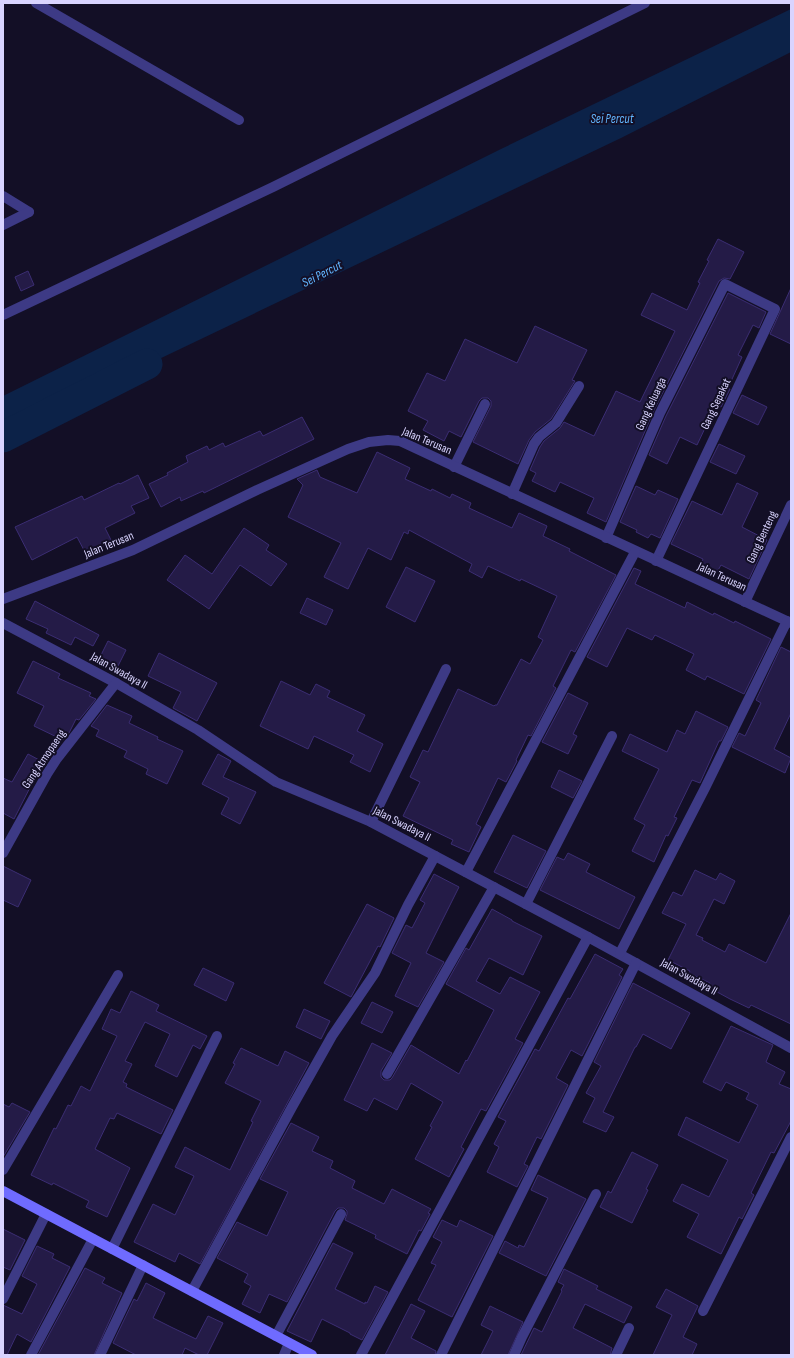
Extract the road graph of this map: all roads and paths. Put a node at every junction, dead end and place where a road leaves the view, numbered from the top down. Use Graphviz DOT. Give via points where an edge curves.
graph roads {
  1 [pos="36,3"];
  2 [pos="646,3"];
  3 [pos="239,120"];
  4 [pos="3,196"];
  5 [pos="3,225"];
  6 [pos="725,284"];
  7 [pos="3,315"];
  8 [pos="579,386"];
  9 [pos="486,404"];
  10 [pos="454,467"];
  11 [pos="512,494"];
  12 [pos="791,505"];
  13 [pos="606,538"];
  14 [pos="635,552"];
  15 [pos="656,561"];
  16 [pos="3,599"];
  17 [pos="745,602"];
  18 [pos="789,622"];
  19 [pos="3,623"];
  20 [pos="446,669"];
  21 [pos="116,684"];
  22 [pos="612,736"];
  23 [pos="371,822"];
  24 [pos="3,853"];
  25 [pos="435,856"];
  26 [pos="466,872"];
  27 [pos="494,887"];
  28 [pos="526,904"];
  29 [pos="588,936"];
  30 [pos="620,953"];
  31 [pos="636,963"];
  32 [pos="118,975"];
  33 [pos="217,1036"];
  34 [pos="791,1048"];
  35 [pos="387,1074"];
  36 [pos="791,1137"];
  37 [pos="3,1170"];
  38 [pos="3,1192"];
  39 [pos="596,1194"];
  40 [pos="46,1214"];
  41 [pos="341,1214"];
  42 [pos="93,1239"];
  43 [pos="112,1249"];
  44 [pos="143,1265"];
  45 [pos="192,1292"];
  46 [pos="3,1299"];
  47 [pos="703,1312"];
  48 [pos="629,1328"];
  49 [pos="276,1336"];
  50 [pos="289,1343"];
  51 [pos="31,1355"];
  52 [pos="100,1355"];
  53 [pos="284,1355"];
  54 [pos="312,1355"];
  55 [pos="361,1355"];
  56 [pos="441,1355"];
  57 [pos="514,1355"];
  58 [pos="616,1355"];
  1 -- 3 [label="street"];
  2 -- 7 [label="street" via="273,187"];
  4 -- 5 [label="street" via="29,212"];
  6 -- 13 [label="street, Gang Keluarga" via="660,413"];
  6 -- 15 [label="street, Gang Sepakat" via="775,310"];
  8 -- 11 [label="street" via="556,423 534,444"];
  9 -- 10 [label="street"];
  10 -- 11 [label="street, Jalan Terusan"];
  10 -- 16 [label="street, Jalan Terusan" via="400,441 369,442 257,490 133,550"];
  11 -- 13 [label="street, Jalan Terusan"];
  12 -- 17 [label="street, Gang Benteng"];
  13 -- 14 [label="street, Jalan Terusan"];
  14 -- 15 [label="street, Jalan Terusan"];
  14 -- 26 [label="street"];
  15 -- 17 [label="street, Jalan Terusan"];
  17 -- 18 [label="street, Jalan Terusan"];
  18 -- 30 [label="street"];
  19 -- 21 [label="street, Jalan Swadaya II"];
  20 -- 23 [label="street"];
  21 -- 23 [label="street, Jalan Swadaya II" via="198,730 276,782"];
  21 -- 24 [label="street, Gang Atmopaeng" via="50,770"];
  22 -- 28 [label="street"];
  23 -- 25 [label="street, Jalan Swadaya II"];
  25 -- 26 [label="street, Jalan Swadaya II"];
  25 -- 45 [label="street" via="375,972 332,1036"];
  26 -- 27 [label="street, Jalan Swadaya II"];
  27 -- 28 [label="street, Jalan Swadaya II"];
  27 -- 35 [label="street"];
  28 -- 29 [label="street, Jalan Swadaya II"];
  29 -- 30 [label="street, Jalan Swadaya II"];
  29 -- 55 [label="street"];
  30 -- 31 [label="street, Jalan Swadaya II"];
  31 -- 34 [label="street, Jalan Swadaya II"];
  31 -- 56 [label="street"];
  32 -- 37 [label="street"];
  33 -- 43 [label="street"];
  36 -- 47 [label="street"];
  38 -- 40 [label="street"];
  39 -- 57 [label="street"];
  40 -- 42 [label="street"];
  40 -- 46 [label="street"];
  41 -- 49 [label="street"];
  42 -- 43 [label="street"];
  42 -- 51 [label="street"];
  43 -- 44 [label="street"];
  44 -- 45 [label="street"];
  44 -- 52 [label="street"];
  45 -- 49 [label="street"];
  48 -- 58 [label="street"];
  49 -- 50 [label="street"];
  50 -- 53 [label="street"];
  50 -- 54 [label="street"];
}
